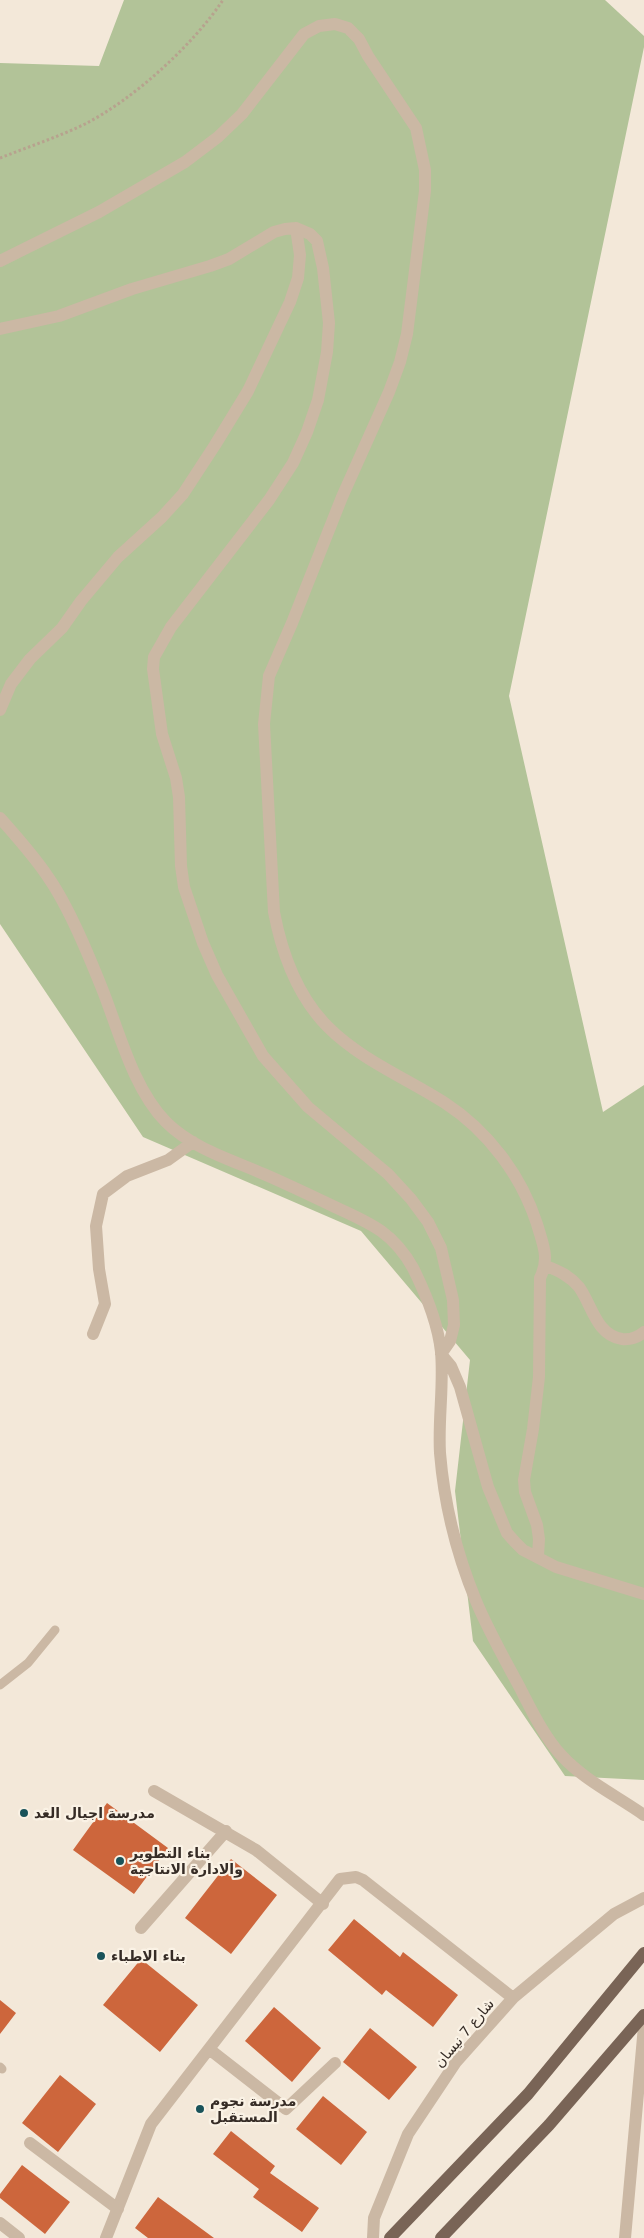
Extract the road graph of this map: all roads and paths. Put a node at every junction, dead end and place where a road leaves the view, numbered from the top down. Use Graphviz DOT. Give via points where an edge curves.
graph roads {
  1 [pos="223,0"];
  2 [pos="0,158"];
  3 [pos="296,228"];
  4 [pos="0,261"];
  5 [pos="0,329"];
  6 [pos="0,710"];
  7 [pos="0,818"];
  8 [pos="193,1142"];
  9 [pos="546,1266"];
  10 [pos="644,1332"];
  11 [pos="93,1334"];
  12 [pos="441,1354"];
  13 [pos="538,1556"];
  14 [pos="644,1594"];
  15 [pos="55,1630"];
  16 [pos="0,1685"];
  17 [pos="154,1791"];
  18 [pos="644,1815"];
  19 [pos="226,1831"];
  20 [pos="644,1898"];
  21 [pos="323,1904"];
  22 [pos="141,1928"];
  23 [pos="644,1953"];
  24 [pos="513,1998"];
  25 [pos="644,2015"];
  26 [pos="644,2026"];
  27 [pos="209,2049"];
  28 [pos="335,2063"];
  29 [pos="30,2143"];
  30 [pos="118,2209"];
  31 [pos="0,2223"];
  32 [pos="19,2238"];
  33 [pos="106,2238"];
  34 [pos="373,2238"];
  35 [pos="390,2238"];
  36 [pos="441,2238"];
  37 [pos="625,2238"];
  1 -- 2 [label="path" via="184,49 124,98 87,123"];
  3 -- 5 [label="street" via="274,232 229,259 210,266 132,289 59,316"];
  3 -- 6 [label="street" via="300,239 298,278 290,302 248,391 216,445 183,494 118,557 62,628 30,659 11,684"];
  3 -- 12 [label="street" via="317,241 323,268 329,323 318,400 293,463 159,646 153,669 156,698 162,734 180,797 184,887 210,959 263,1056 308,1107 388,1174 428,1222 441,1248 452,1300 454,1324 450,1341"];
  4 -- 9 [label="street" via="99,212 185,162 242,114 304,34 319,26 335,24 348,28 359,39 416,128 426,170 407,334 389,392 268,676 264,724 274,912 289,968 300,990 327,1027 373,1061 445,1103 468,1121 513,1171 533,1213 545,1250"];
  7 -- 8 [label="street" via="45,872 63,903 124,1049 156,1110 175,1130"];
  8 -- 11 [label="street" via="168,1160 127,1176 103,1194 96,1226 105,1304"];
  8 -- 12 [label="street" via="363,1219 388,1235 402,1251 424,1293 437,1325"];
  9 -- 10 [label="street" via="570,1278 580,1288 595,1318 614,1338 626,1340"];
  9 -- 13 [label="street" via="540,1278 539,1377 524,1480 524,1492 537,1525"];
  12 -- 13 [label="street" via="451,1366 460,1387 488,1487 507,1533 523,1550"];
  12 -- 18 [label="street" via="443,1477 457,1540 476,1601 522,1691 559,1753 571,1766"];
  13 -- 14 [label="street" via="570,1572"];
  15 -- 16 [label="lane" via="28,1662"];
  17 -- 19 [label="street"];
  19 -- 21 [label="street" via="272,1862"];
  19 -- 22 [label="street"];
  20 -- 24 [label="street, شارع 7 نيسان" via="614,1914"];
  21 -- 24 [label="street" via="340,1879 356,1877"];
  21 -- 27 [label="street"];
  23 -- 35 [label="main road" via="528,2094"];
  24 -- 34 [label="street, شارع 7 نيسان" via="456,2062 408,2134 374,2218"];
  25 -- 36 [label="main road" via="549,2125"];
  26 -- 37 [label="street"];
  27 -- 28 [label="street" via="286,2109"];
  27 -- 30 [label="street" via="151,2124"];
  29 -- 30 [label="street"];
  30 -- 33 [label="street"];
  31 -- 32 [label="street"];
}
